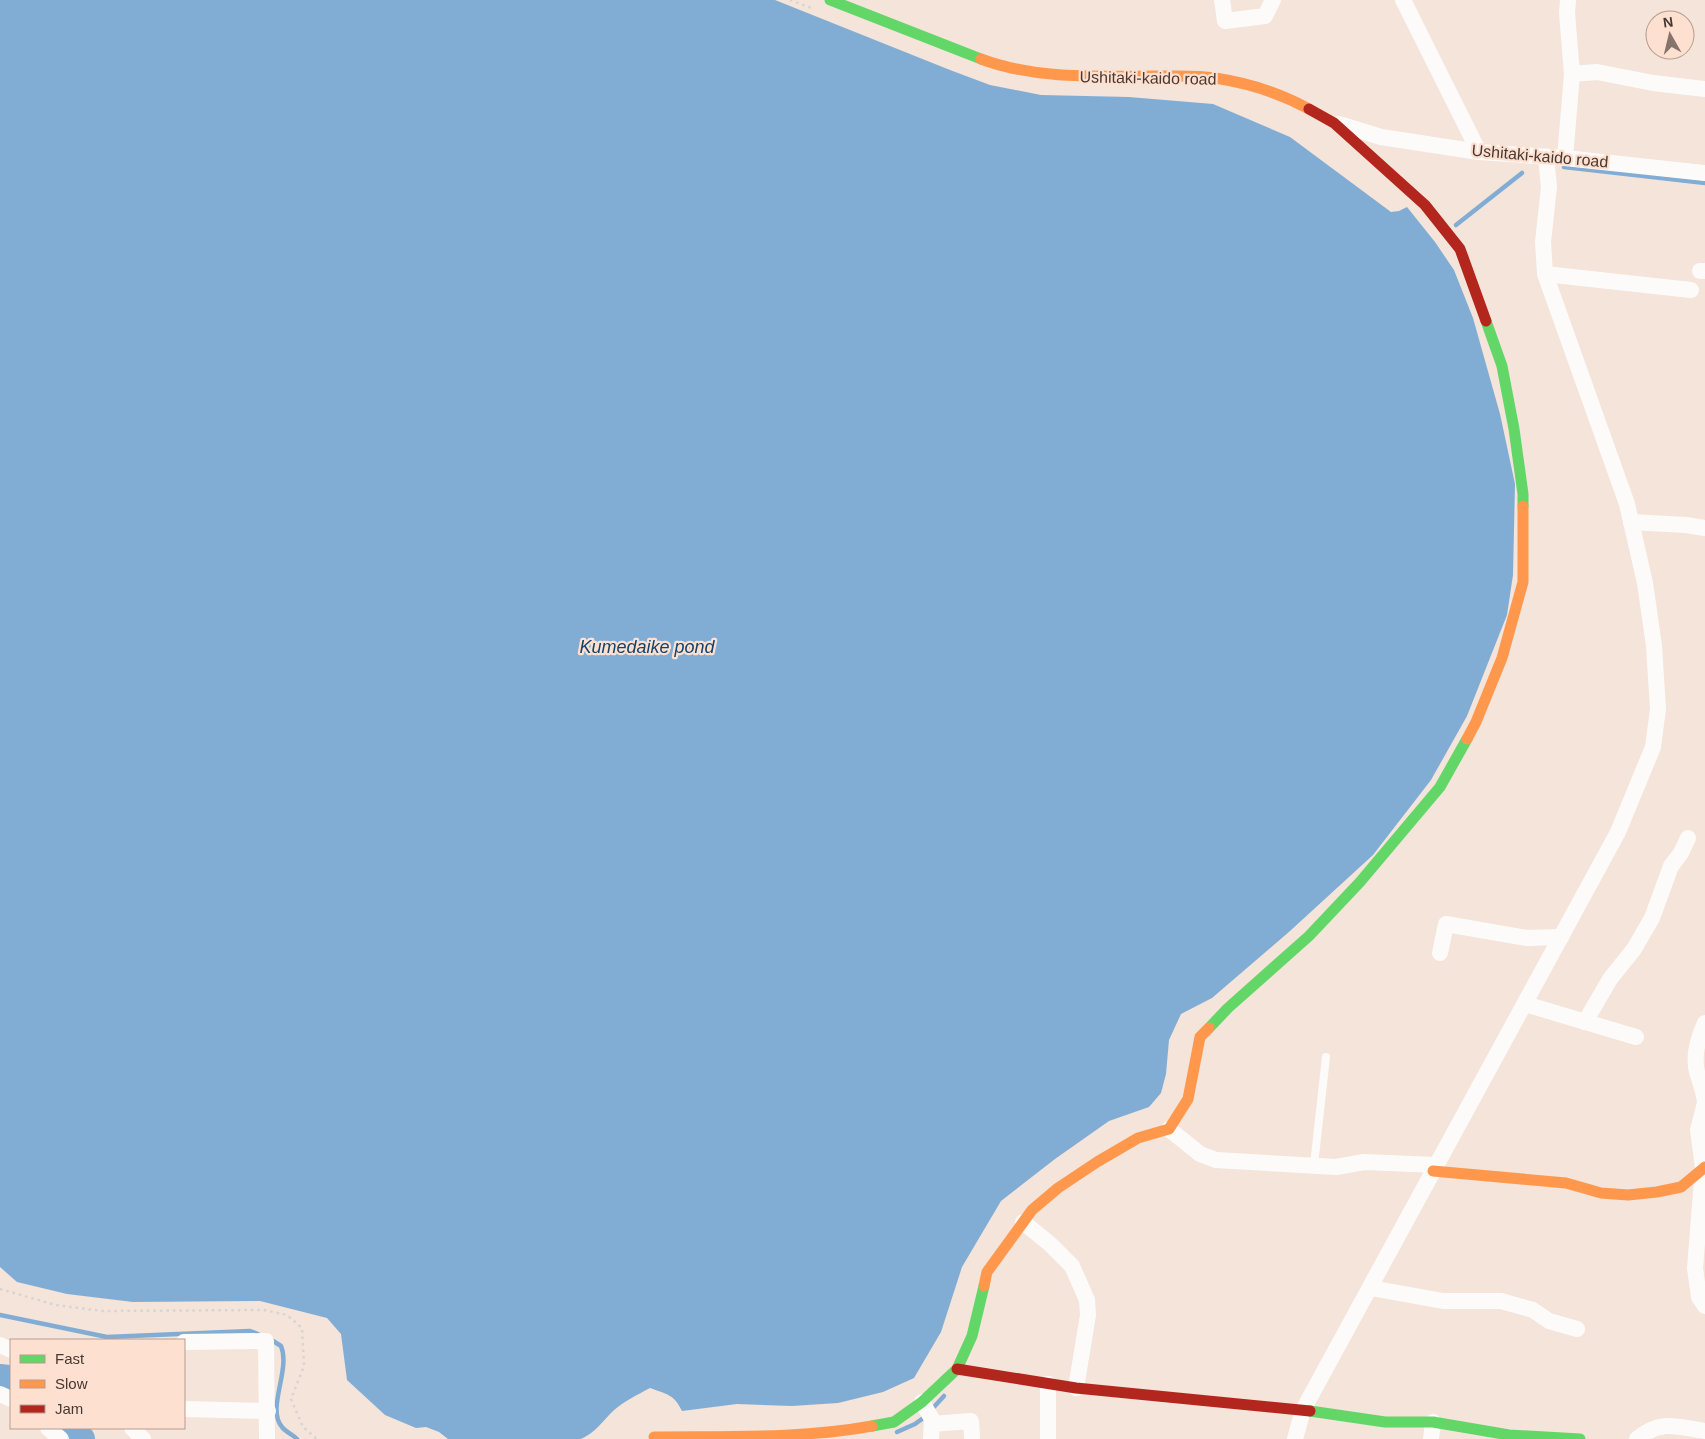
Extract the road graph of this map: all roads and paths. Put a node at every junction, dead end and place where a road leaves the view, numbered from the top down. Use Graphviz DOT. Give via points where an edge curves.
graph roads {
  1 [pos="830,0"];
  2 [pos="1222,0"];
  3 [pos="1273,0"];
  4 [pos="1403,0"];
  5 [pos="1568,0"];
  6 [pos="1572,74"];
  7 [pos="1705,90"];
  8 [pos="1334,123"];
  9 [pos="1480,152"];
  10 [pos="1546,157"];
  11 [pos="1565,158"];
  12 [pos="1705,173"];
  13 [pos="1545,274"];
  14 [pos="1691,290"];
  15 [pos="1631,522"];
  16 [pos="1705,528"];
  17 [pos="1688,838"];
  18 [pos="1561,937"];
  19 [pos="1440,953"];
  20 [pos="1525,1004"];
  21 [pos="1585,1022"];
  22 [pos="1705,1023"];
  23 [pos="1636,1037"];
  24 [pos="1326,1057"];
  25 [pos="1705,1103"];
  26 [pos="1169,1128"];
  27 [pos="1314,1165"];
  28 [pos="1704,1167"];
  29 [pos="1435,1168"];
  30 [pos="1023,1222"];
  31 [pos="1371,1288"];
  32 [pos="1705,1306"];
  33 [pos="1577,1329"];
  34 [pos="185,1342"];
  35 [pos="956,1369"];
  36 [pos="1048,1384"];
  37 [pos="1076,1388"];
  38 [pos="922,1402"];
  39 [pos="185,1409"];
  40 [pos="1303,1410"];
  41 [pos="268,1411"];
  42 [pos="1433,1422"];
  43 [pos="49,1429"];
  44 [pos="133,1429"];
  45 [pos="1705,1431"];
  46 [pos="932,1432"];
  47 [pos="654,1437"];
  48 [pos="810,1437"];
  49 [pos="972,1437"];
  50 [pos="61,1439"];
  51 [pos="143,1439"];
  52 [pos="268,1439"];
  53 [pos="1048,1439"];
  54 [pos="1295,1439"];
  55 [pos="1431,1439"];
  56 [pos="1580,1439"];
  57 [pos="1637,1439"];
  1 -- 8 [label="street, Ushitaki-kaido road" via="998,64 1069,76 1215,78 1255,86 1289,98"];
  2 -- 3 [label="street" via="1225,21 1265,16"];
  4 -- 9 [label="street"];
  5 -- 6 [label="street"];
  6 -- 7 [label="street" via="1597,72"];
  6 -- 11 [label="street"];
  8 -- 9 [label="street, Ushitaki-kaido road" via="1381,137"];
  8 -- 26 [label="street" via="1426,205 1460,249 1502,366 1514,429 1523,494 1523,582 1495,676 1476,722 1440,787 1360,882 1309,936 1200,1037 1188,1099"];
  9 -- 10 [label="street, Ushitaki-kaido road"];
  10 -- 11 [label="street, Ushitaki-kaido road"];
  10 -- 13 [label="street" via="1549,187"];
  11 -- 12 [label="street, Ushitaki-kaido road"];
  13 -- 14 [label="street"];
  13 -- 15 [label="street"];
  15 -- 16 [label="street"];
  15 -- 18 [label="street" via="1645,583 1654,646 1658,709 1653,747 1618,832"];
  17 -- 21 [label="street" via="1671,866 1652,918"];
  18 -- 19 [label="street" via="1527,938 1446,924"];
  18 -- 20 [label="street"];
  20 -- 21 [label="street"];
  20 -- 29 [label="street"];
  21 -- 23 [label="street"];
  22 -- 25 [label="street" via="1696,1057"];
  24 -- 27 [label="lane"];
  25 -- 28 [label="street" via="1698,1130"];
  26 -- 27 [label="street" via="1200,1154 1216,1160"];
  26 -- 30 [label="street" via="1138,1138 1097,1162 1058,1188"];
  27 -- 29 [label="street" via="1364,1162"];
  28 -- 29 [label="street" via="1681,1187 1628,1195 1601,1193 1566,1183"];
  28 -- 32 [label="street" via="1695,1268 1699,1297"];
  29 -- 31 [label="street"];
  30 -- 35 [label="street" via="987,1272 972,1336"];
  30 -- 37 [label="street" via="1072,1266 1087,1300 1088,1315"];
  31 -- 33 [label="street" via="1443,1301 1501,1301 1533,1310 1549,1321"];
  31 -- 40 [label="street"];
  34 -- 41 [label="street" via="266,1341"];
  35 -- 36 [label="street"];
  35 -- 38 [label="street"];
  36 -- 37 [label="street"];
  36 -- 53 [label="street"];
  37 -- 40 [label="street"];
  38 -- 46 [label="street" via="932,1419"];
  38 -- 48 [label="street" via="894,1422"];
  39 -- 41 [label="street"];
  40 -- 42 [label="street" via="1385,1422"];
  40 -- 54 [label="street"];
  41 -- 52 [label="street"];
  42 -- 55 [label="street"];
  42 -- 56 [label="street" via="1509,1436"];
  43 -- 50 [label="street"];
  44 -- 51 [label="street"];
  45 -- 57 [label="street" via="1665,1425 1648,1430"];
  46 -- 49 [label="street" via="971,1421"];
  47 -- 48 [label="street"];
}
